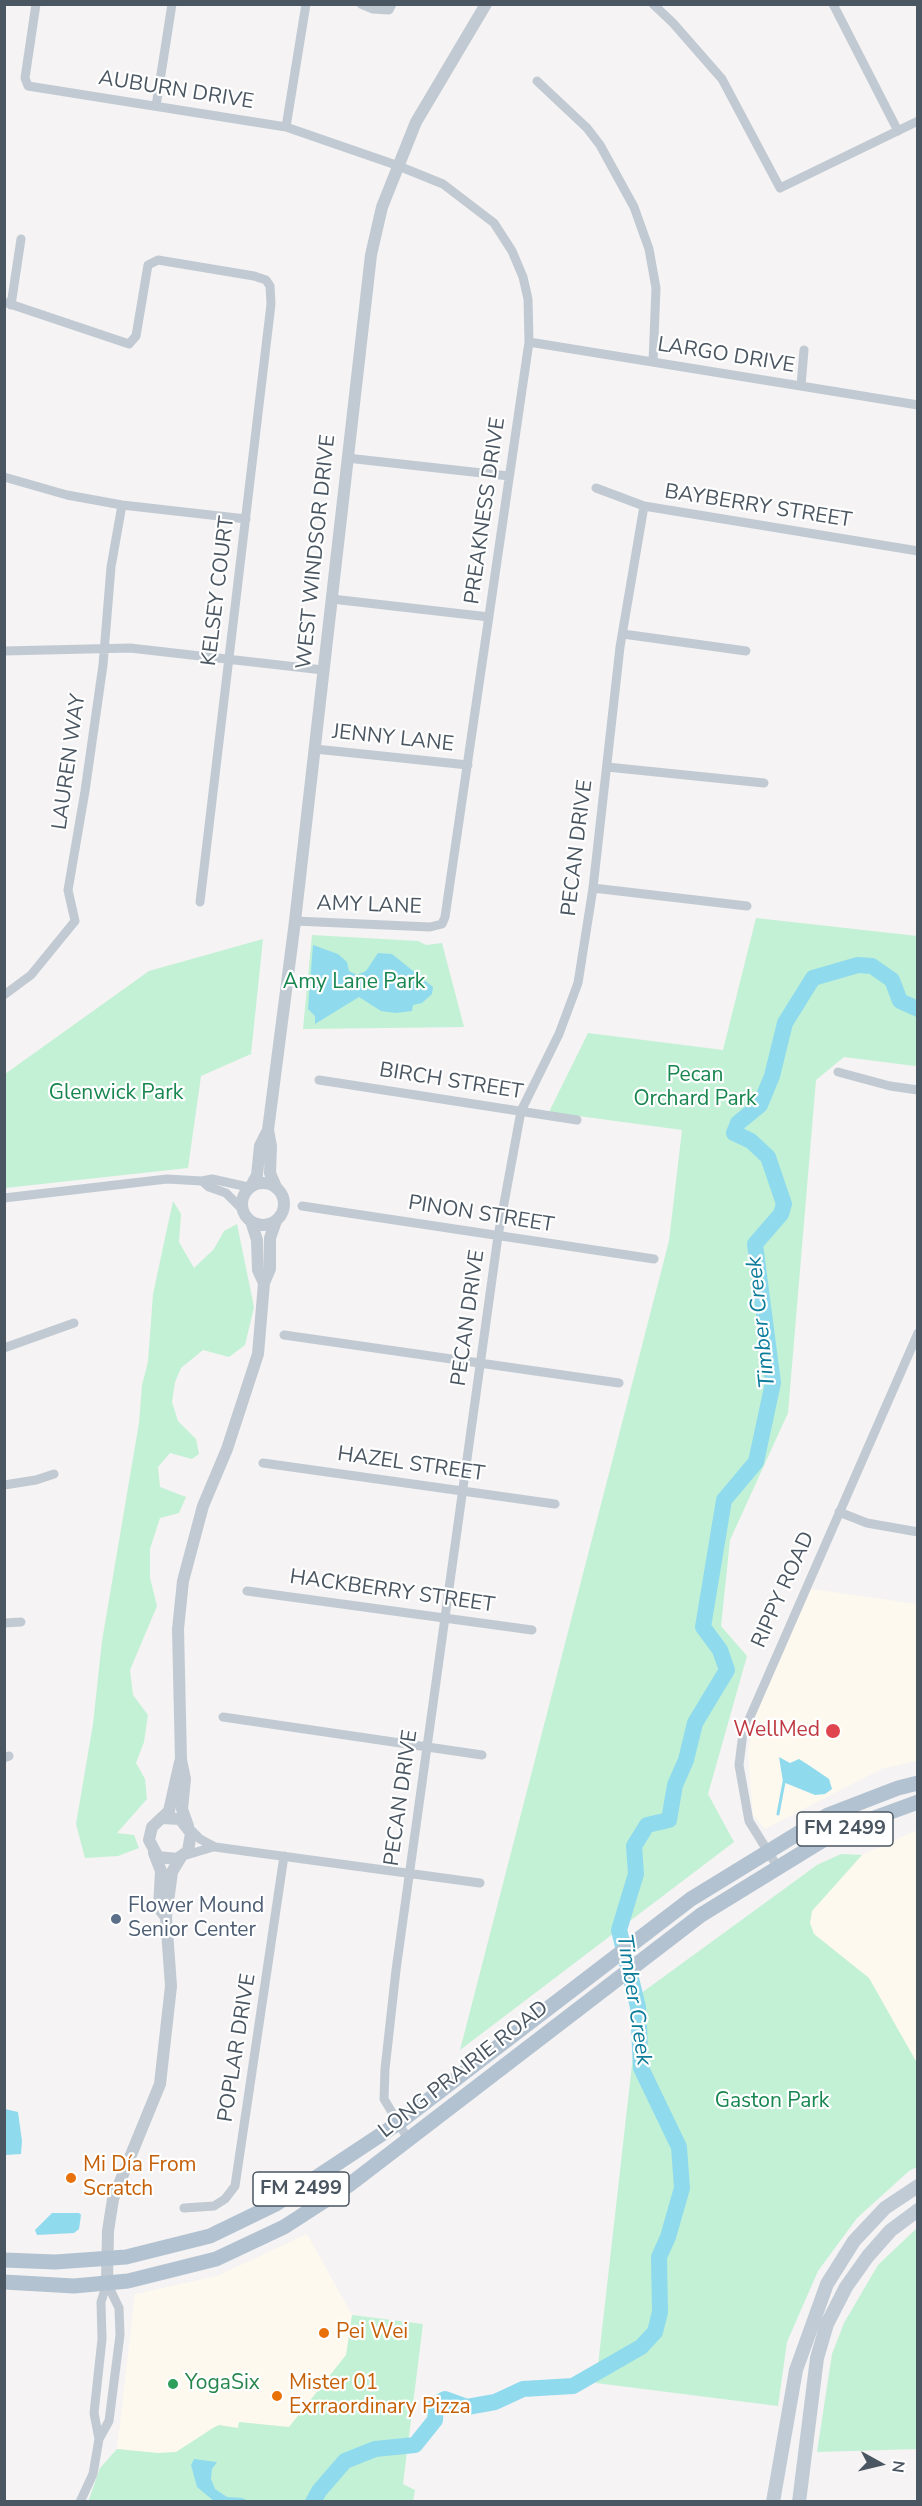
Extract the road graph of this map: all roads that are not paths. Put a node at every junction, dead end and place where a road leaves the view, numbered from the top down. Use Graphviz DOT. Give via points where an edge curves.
graph roads {
  1 [pos="36,4"];
  2 [pos="172,4"];
  3 [pos="306,4"];
  4 [pos="361,4"];
  5 [pos="392,4"];
  6 [pos="486,4"];
  7 [pos="653,4"];
  8 [pos="833,4"];
  9 [pos="537,81"];
  10 [pos="156,106"];
  11 [pos="918,121"];
  12 [pos="286,127"];
  13 [pos="898,130"];
  14 [pos="396,165"];
  15 [pos="21,239"];
  16 [pos="8,303"];
  17 [pos="529,342"];
  18 [pos="804,350"];
  19 [pos="653,362"];
  20 [pos="801,386"];
  21 [pos="918,405"];
  22 [pos="347,458"];
  23 [pos="509,476"];
  24 [pos="4,477"];
  25 [pos="596,488"];
  26 [pos="122,505"];
  27 [pos="644,507"];
  28 [pos="246,519"];
  29 [pos="918,551"];
  30 [pos="332,599"];
  31 [pos="489,617"];
  32 [pos="623,634"];
  33 [pos="105,646"];
  34 [pos="4,651"];
  35 [pos="746,651"];
  36 [pos="229,658"];
  37 [pos="323,670"];
  38 [pos="315,749"];
  39 [pos="468,765"];
  40 [pos="607,767"];
  41 [pos="764,783"];
  42 [pos="593,888"];
  43 [pos="200,902"];
  44 [pos="747,906"];
  45 [pos="295,921"];
  46 [pos="441,924"];
  47 [pos="4,995"];
  48 [pos="838,1072"];
  49 [pos="319,1080"];
  50 [pos="918,1090"];
  51 [pos="521,1111"];
  52 [pos="577,1119"];
  53 [pos="268,1130"];
  54 [pos="202,1181"];
  55 [pos="250,1187"];
  56 [pos="276,1187"];
  57 [pos="4,1198"];
  58 [pos="302,1206"];
  59 [pos="242,1209"];
  60 [pos="251,1221"];
  61 [pos="276,1221"];
  62 [pos="498,1236"];
  63 [pos="654,1259"];
  64 [pos="264,1283"];
  65 [pos="74,1323"];
  66 [pos="918,1333"];
  67 [pos="284,1335"];
  68 [pos="4,1348"];
  69 [pos="480,1363"];
  70 [pos="619,1383"];
  71 [pos="263,1463"];
  72 [pos="54,1474"];
  73 [pos="4,1485"];
  74 [pos="464,1491"];
  75 [pos="555,1504"];
  76 [pos="838,1512"];
  77 [pos="918,1532"];
  78 [pos="247,1591"];
  79 [pos="446,1618"];
  80 [pos="21,1622"];
  81 [pos="4,1623"];
  82 [pos="532,1630"];
  83 [pos="223,1717"];
  84 [pos="427,1747"];
  85 [pos="482,1755"];
  86 [pos="181,1760"];
  87 [pos="918,1783"];
  88 [pos="917,1804"];
  89 [pos="162,1818"];
  90 [pos="188,1827"];
  91 [pos="215,1847"];
  92 [pos="767,1850"];
  93 [pos="153,1852"];
  94 [pos="182,1856"];
  95 [pos="284,1856"];
  96 [pos="777,1866"];
  97 [pos="409,1874"];
  98 [pos="480,1883"];
  99 [pos="166,1917"];
  100 [pos="397,2124"];
  101 [pos="408,2139"];
  102 [pos="918,2186"];
  103 [pos="184,2208"];
  104 [pos="918,2210"];
  105 [pos="4,2259"];
  106 [pos="107,2259"];
  107 [pos="4,2282"];
  108 [pos="107,2283"];
  109 [pos="800,2356"];
  110 [pos="817,2358"];
  111 [pos="99,2439"];
  112 [pos="80,2502"];
  113 [pos="773,2502"];
  114 [pos="798,2502"];
  1 -- 10 [label="street, AUBURN DRIVE" via="25,78 28,86"];
  2 -- 10 [label="street"];
  3 -- 12 [label="street"];
  4 -- 5 [label="street" via="388,10"];
  6 -- 14 [label="street, WEST WINDSOR DRIVE" via="427,101"];
  7 -- 13 [label="street" via="722,79 780,188"];
  8 -- 13 [label="street"];
  9 -- 19 [label="street" via="587,128 634,207 649,249 656,288"];
  10 -- 12 [label="street, AUBURN DRIVE"];
  11 -- 13 [label="street"];
  12 -- 14 [label="street, AUBURN DRIVE"];
  14 -- 17 [label="street, PREAKNESS DRIVE" via="443,184 494,223 523,277"];
  14 -- 22 [label="street, WEST WINDSOR DRIVE" via="371,255"];
  15 -- 16 [label="street"];
  16 -- 28 [label="street, KELSEY COURT" via="129,344 136,336 148,265 158,260 266,280 271,304"];
  17 -- 19 [label="street, LARGO DRIVE"];
  17 -- 23 [label="street, PREAKNESS DRIVE"];
  18 -- 20 [label="street"];
  19 -- 20 [label="street, LARGO DRIVE"];
  20 -- 21 [label="street, LARGO DRIVE"];
  22 -- 23 [label="street"];
  22 -- 30 [label="street, WEST WINDSOR DRIVE"];
  23 -- 31 [label="street, PREAKNESS DRIVE"];
  24 -- 26 [label="street"];
  25 -- 27 [label="street, BAYBERRY STREET"];
  26 -- 28 [label="street"];
  26 -- 33 [label="street, LAUREN WAY" via="111,567"];
  27 -- 29 [label="street, BAYBERRY STREET"];
  27 -- 32 [label="street, PECAN DRIVE"];
  28 -- 36 [label="street, KELSEY COURT"];
  30 -- 31 [label="street"];
  30 -- 37 [label="street, WEST WINDSOR DRIVE"];
  31 -- 39 [label="street, PREAKNESS DRIVE"];
  32 -- 35 [label="street"];
  32 -- 40 [label="street, PECAN DRIVE"];
  33 -- 34 [label="street"];
  33 -- 36 [label="street"];
  33 -- 47 [label="street, LAUREN WAY" via="68,890 75,921 31,975"];
  36 -- 37 [label="street"];
  36 -- 43 [label="street, KELSEY COURT"];
  37 -- 38 [label="street, WEST WINDSOR DRIVE"];
  38 -- 39 [label="street, JENNY LANE"];
  38 -- 45 [label="street, WEST WINDSOR DRIVE"];
  39 -- 46 [label="street, PREAKNESS DRIVE" via="447,909"];
  40 -- 41 [label="street"];
  40 -- 42 [label="street, PECAN DRIVE"];
  42 -- 44 [label="street"];
  42 -- 51 [label="street, PECAN DRIVE" via="575,992 560,1034"];
  45 -- 46 [label="street, AMY LANE" via="430,927"];
  45 -- 53 [label="street, WEST WINDSOR DRIVE"];
  48 -- 50 [label="street"];
  49 -- 51 [label="street, BIRCH STREET"];
  51 -- 52 [label="street, BIRCH STREET"];
  51 -- 62 [label="street, PECAN DRIVE"];
  53 -- 55 [label="street, WEST WINDSOR DRIVE" via="260,1146 257,1175"];
  53 -- 56 [label="street, WEST WINDSOR DRIVE" via="270,1173"];
  54 -- 55 [label="street" via="212,1179"];
  54 -- 57 [label="street" via="167,1179"];
  54 -- 59 [label="street" via="226,1193"];
  55 -- 56 [label="street" via="266,1183"];
  55 -- 59 [label="street, WEST WINDSOR DRIVE" via="242,1199"];
  56 -- 61 [label="street, WEST WINDSOR DRIVE" via="284,1204"];
  58 -- 62 [label="street, PINON STREET"];
  59 -- 60 [label="street, WEST WINDSOR DRIVE"];
  60 -- 61 [label="street" via="261,1225"];
  60 -- 64 [label="street, WEST WINDSOR DRIVE" via="257,1240 258,1270"];
  61 -- 64 [label="street, WEST WINDSOR DRIVE" via="270,1238 270,1269"];
  62 -- 63 [label="street, PINON STREET"];
  62 -- 69 [label="street, PECAN DRIVE"];
  64 -- 86 [label="street, WEST WINDSOR DRIVE" via="258,1354 227,1449 203,1506 183,1581 178,1629"];
  65 -- 68 [label="street"];
  66 -- 76 [label="street, RIPPY ROAD"];
  67 -- 69 [label="street"];
  69 -- 70 [label="street"];
  69 -- 74 [label="street, PECAN DRIVE"];
  71 -- 74 [label="street, HAZEL STREET"];
  72 -- 73 [label="street"];
  74 -- 75 [label="street, HAZEL STREET"];
  74 -- 79 [label="street, PECAN DRIVE"];
  76 -- 77 [label="street" via="867,1523"];
  76 -- 92 [label="street, RIPPY ROAD" via="743,1733 739,1765 742,1791 749,1821"];
  78 -- 79 [label="street, HACKBERRY STREET"];
  79 -- 82 [label="street, HACKBERRY STREET"];
  79 -- 84 [label="street, PECAN DRIVE"];
  80 -- 81 [label="street"];
  83 -- 84 [label="street"];
  84 -- 85 [label="street"];
  84 -- 97 [label="street, PECAN DRIVE"];
  86 -- 89 [label="street, WEST WINDSOR DRIVE" via="169,1810"];
  86 -- 90 [label="street, WEST WINDSOR DRIVE" via="185,1779 182,1809"];
  87 -- 92 [label="main road, LONG PRAIRIE ROAD / FM 2499" via="828,1815"];
  88 -- 96 [label="main road, LONG PRAIRIE ROAD / FM 2499" via="836,1832"];
  89 -- 90 [label="street" via="174,1817"];
  89 -- 93 [label="street, WEST WINDSOR DRIVE" via="149,1833"];
  90 -- 91 [label="street"];
  90 -- 94 [label="street, WEST WINDSOR DRIVE" via="192,1840"];
  91 -- 94 [label="street"];
  91 -- 95 [label="street"];
  92 -- 96 [label="street, RIPPY ROAD"];
  92 -- 100 [label="main road, LONG PRAIRIE ROAD / FM 2499" via="690,1899"];
  93 -- 94 [label="street" via="165,1859"];
  93 -- 99 [label="street, WEST WINDSOR DRIVE" via="161,1871 159,1908"];
  94 -- 99 [label="street, WEST WINDSOR DRIVE" via="170,1877"];
  95 -- 97 [label="street"];
  95 -- 103 [label="street, POPLAR DRIVE" via="235,2186 214,2206"];
  96 -- 101 [label="main road, LONG PRAIRIE ROAD / FM 2499" via="701,1915"];
  97 -- 98 [label="street"];
  97 -- 100 [label="street, PECAN DRIVE" via="385,2069 384,2099"];
  99 -- 106 [label="street, WEST WINDSOR DRIVE" via="171,1986 160,2084 117,2184"];
  100 -- 101 [label="street, PECAN DRIVE"];
  100 -- 106 [label="main road, LONG PRAIRIE ROAD / FM 2499" via="276,2204 210,2236"];
  101 -- 108 [label="main road, LONG PRAIRIE ROAD / FM 2499" via="303,2215 216,2259 162,2274"];
  102 -- 109 [label="main road" via="885,2208 854,2241 827,2284"];
  104 -- 110 [label="main road" via="891,2230 846,2287 827,2324"];
  105 -- 106 [label="main road, LONG PRAIRIE ROAD / FM 2499" via="31,2263"];
  106 -- 108 [label="street, WEST WINDSOR DRIVE"];
  107 -- 108 [label="main road, LONG PRAIRIE ROAD / FM 2499" via="74,2286"];
  108 -- 111 [label="street" via="101,2302 102,2339 94,2414"];
  108 -- 111 [label="street" via="119,2308 120,2335 109,2421"];
  109 -- 110 [label="main road"];
  109 -- 113 [label="main road"];
  110 -- 114 [label="main road"];
  111 -- 112 [label="street" via="93,2474"];
}
